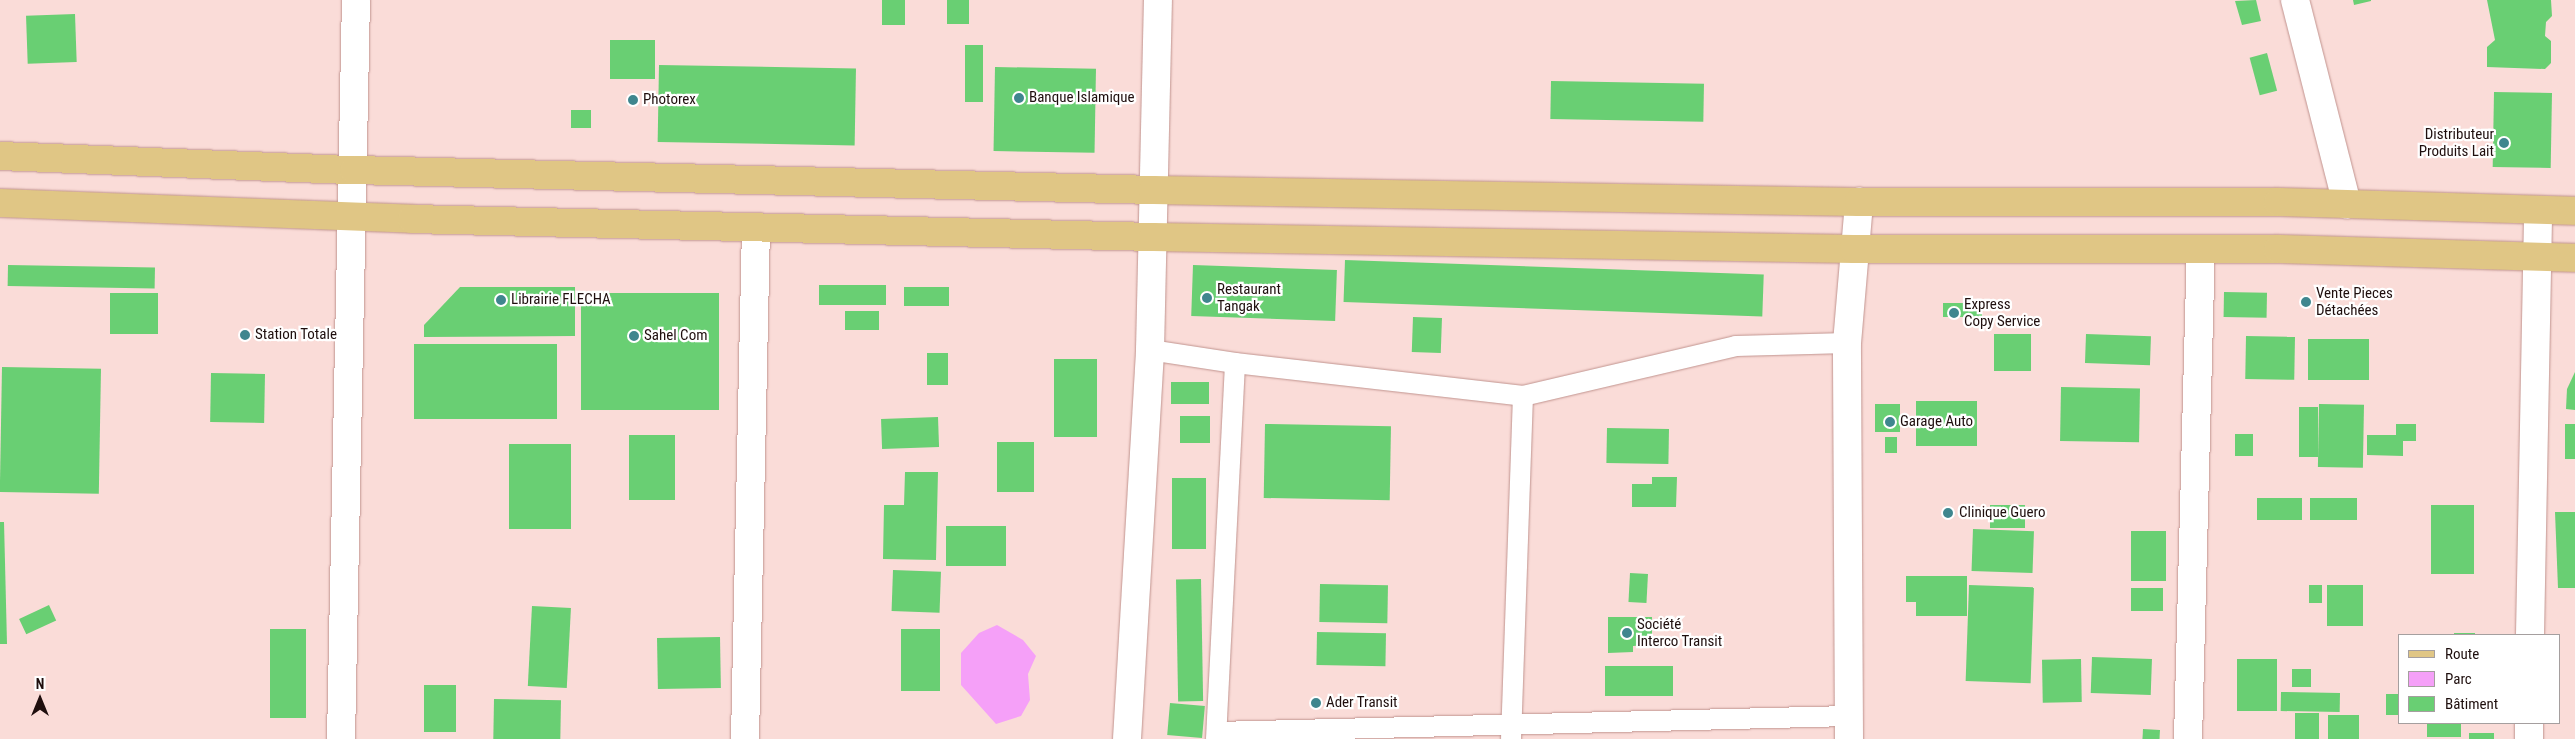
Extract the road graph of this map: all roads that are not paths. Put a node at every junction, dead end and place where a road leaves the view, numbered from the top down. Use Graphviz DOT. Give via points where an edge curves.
graph roads {
  1 [pos="356,0"];
  2 [pos="1158,0"];
  3 [pos="2295,0"];
  4 [pos="0,156"];
  5 [pos="354,170"];
  6 [pos="1153,190"];
  7 [pos="1859,202"];
  8 [pos="0,203"];
  9 [pos="2347,204"];
  10 [pos="2538,210"];
  11 [pos="2575,211"];
  12 [pos="353,217"];
  13 [pos="756,227"];
  14 [pos="1153,237"];
  15 [pos="1854,248"];
  16 [pos="2201,250"];
  17 [pos="2536,257"];
  18 [pos="2575,258"];
  19 [pos="1847,343"];
  20 [pos="1150,350"];
  21 [pos="1235,363"];
  22 [pos="1523,396"];
  23 [pos="2530,634"];
  24 [pos="2529,724"];
  25 [pos="1849,728"];
  26 [pos="1512,732"];
  27 [pos="1217,736"];
  28 [pos="341,739"];
  29 [pos="746,739"];
  30 [pos="1127,739"];
  31 [pos="2188,739"];
  32 [pos="2528,739"];
  1 -- 5 [label="street"];
  2 -- 6 [label="street"];
  3 -- 9 [label="street"];
  4 -- 5 [label="main road"];
  5 -- 6 [label="main road"];
  5 -- 12 [label="street"];
  6 -- 7 [label="main road"];
  6 -- 14 [label="street"];
  7 -- 9 [label="main road"];
  7 -- 15 [label="street"];
  8 -- 12 [label="main road"];
  9 -- 10 [label="main road"];
  10 -- 11 [label="main road"];
  10 -- 17 [label="street"];
  12 -- 13 [label="main road"];
  12 -- 28 [label="street"];
  13 -- 14 [label="main road"];
  13 -- 29 [label="street"];
  14 -- 15 [label="main road"];
  14 -- 20 [label="street"];
  15 -- 16 [label="main road"];
  15 -- 19 [label="street"];
  16 -- 17 [label="main road" via="2278,248"];
  16 -- 31 [label="street"];
  17 -- 18 [label="main road"];
  17 -- 23 [label="street"];
  19 -- 22 [label="lane" via="1736,346"];
  19 -- 25 [label="street"];
  20 -- 21 [label="lane"];
  20 -- 30 [label="street"];
  21 -- 22 [label="lane"];
  21 -- 27 [label="lane"];
  22 -- 26 [label="lane"];
  24 -- 32 [label="street"];
  25 -- 26 [label="lane"];
  26 -- 27 [label="lane"];
}
